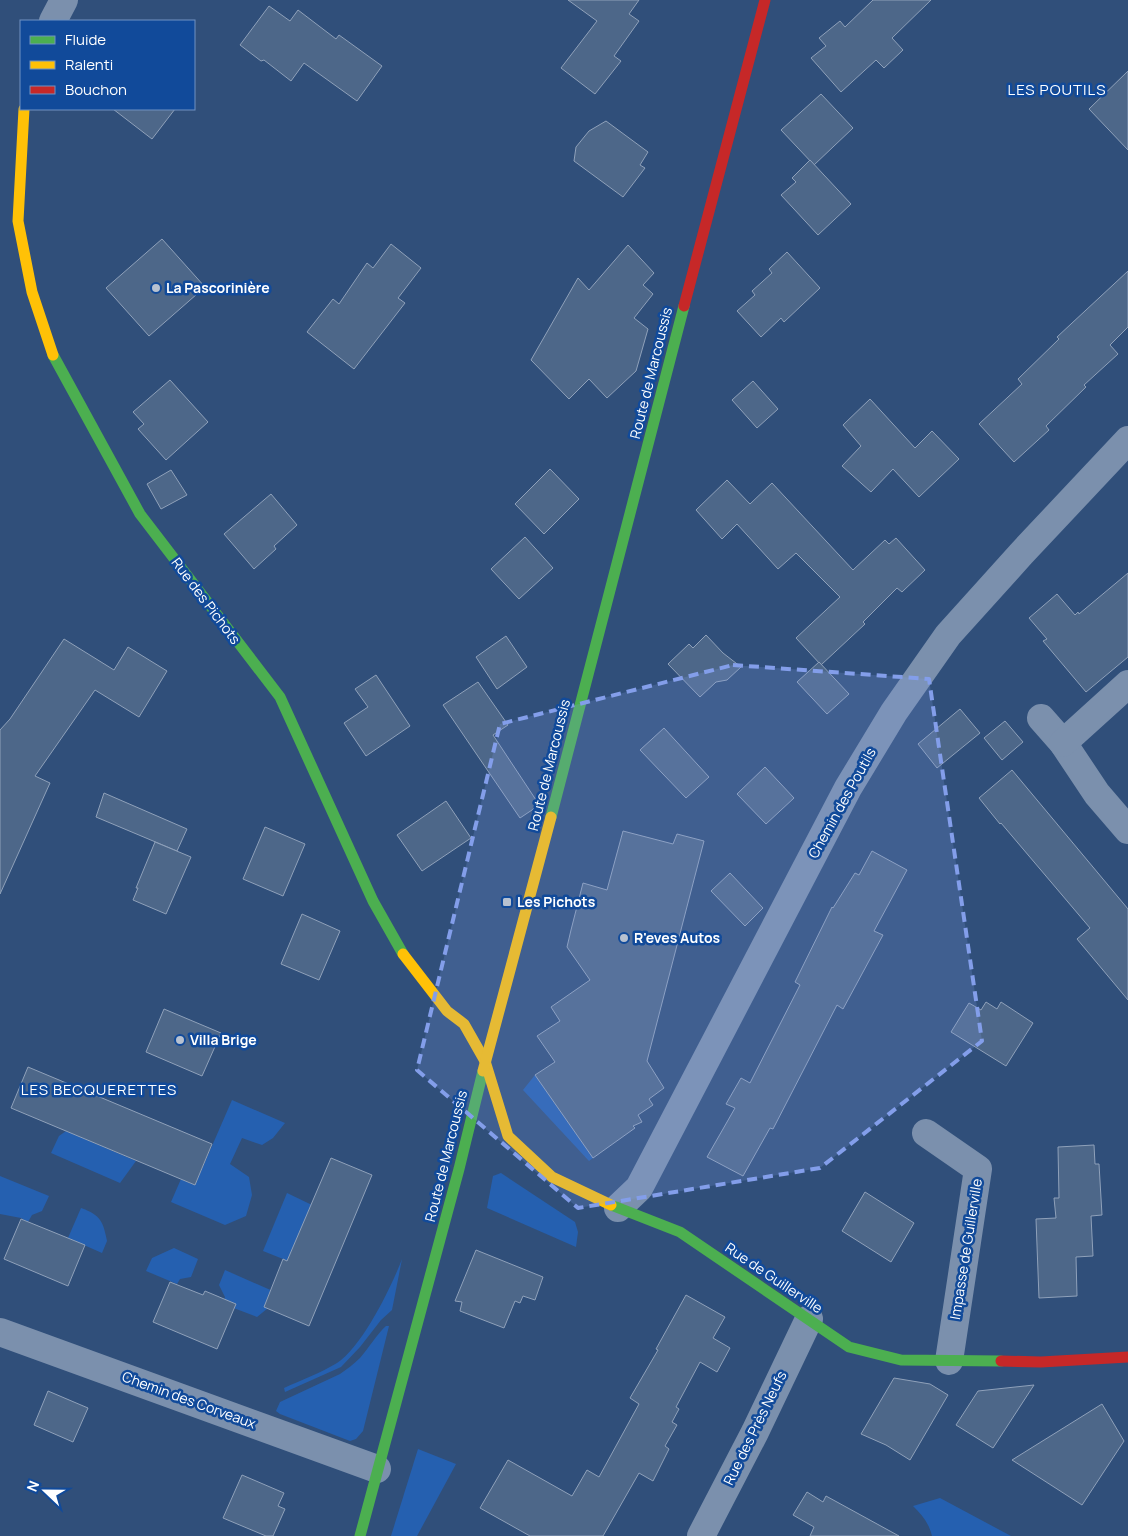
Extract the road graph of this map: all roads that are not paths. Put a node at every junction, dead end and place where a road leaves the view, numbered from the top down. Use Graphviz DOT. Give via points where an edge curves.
graph roads {
  1 [pos="64,0"];
  2 [pos="765,0"];
  3 [pos="54,20"];
  4 [pos="24,110"];
  5 [pos="1128,440"];
  6 [pos="1128,684"];
  7 [pos="1041,718"];
  8 [pos="1063,743"];
  9 [pos="1128,830"];
  10 [pos="485,1061"];
  11 [pos="926,1133"];
  12 [pos="618,1208"];
  13 [pos="809,1319"];
  14 [pos="0,1332"];
  15 [pos="1128,1357"];
  16 [pos="949,1361"];
  17 [pos="377,1469"];
  18 [pos="360,1536"];
  19 [pos="700,1536"];
  1 -- 3 [label="street"];
  2 -- 10 [label="street, Route de Marcoussis"];
  4 -- 10 [label="street, Rue des Pichots" via="18,221 32,292 55,361 140,514 280,697 373,901 404,955 447,1011 464,1024"];
  5 -- 12 [label="street, Chemin des Poutils" via="948,635 894,712 848,788 639,1188"];
  6 -- 8 [label="street"];
  7 -- 8 [label="street"];
  8 -- 9 [label="street" via="1097,794"];
  10 -- 12 [label="street, Rue de Guillerville" via="508,1136 552,1177"];
  10 -- 17 [label="street, Route de Marcoussis" via="459,1169"];
  11 -- 16 [label="street, Impasse de Guillerville" via="978,1169"];
  12 -- 13 [label="street, Rue de Guillerville" via="680,1232"];
  13 -- 16 [label="street, Rue de Guillerville" via="849,1347 901,1360"];
  13 -- 19 [label="street, Rue des Près Neufs"];
  14 -- 17 [label="street, Chemin des Corveaux"];
  15 -- 16 [label="street, Rue de Guillerville" via="1041,1362"];
  17 -- 18 [label="street, Route de Marcoussis"];
}
